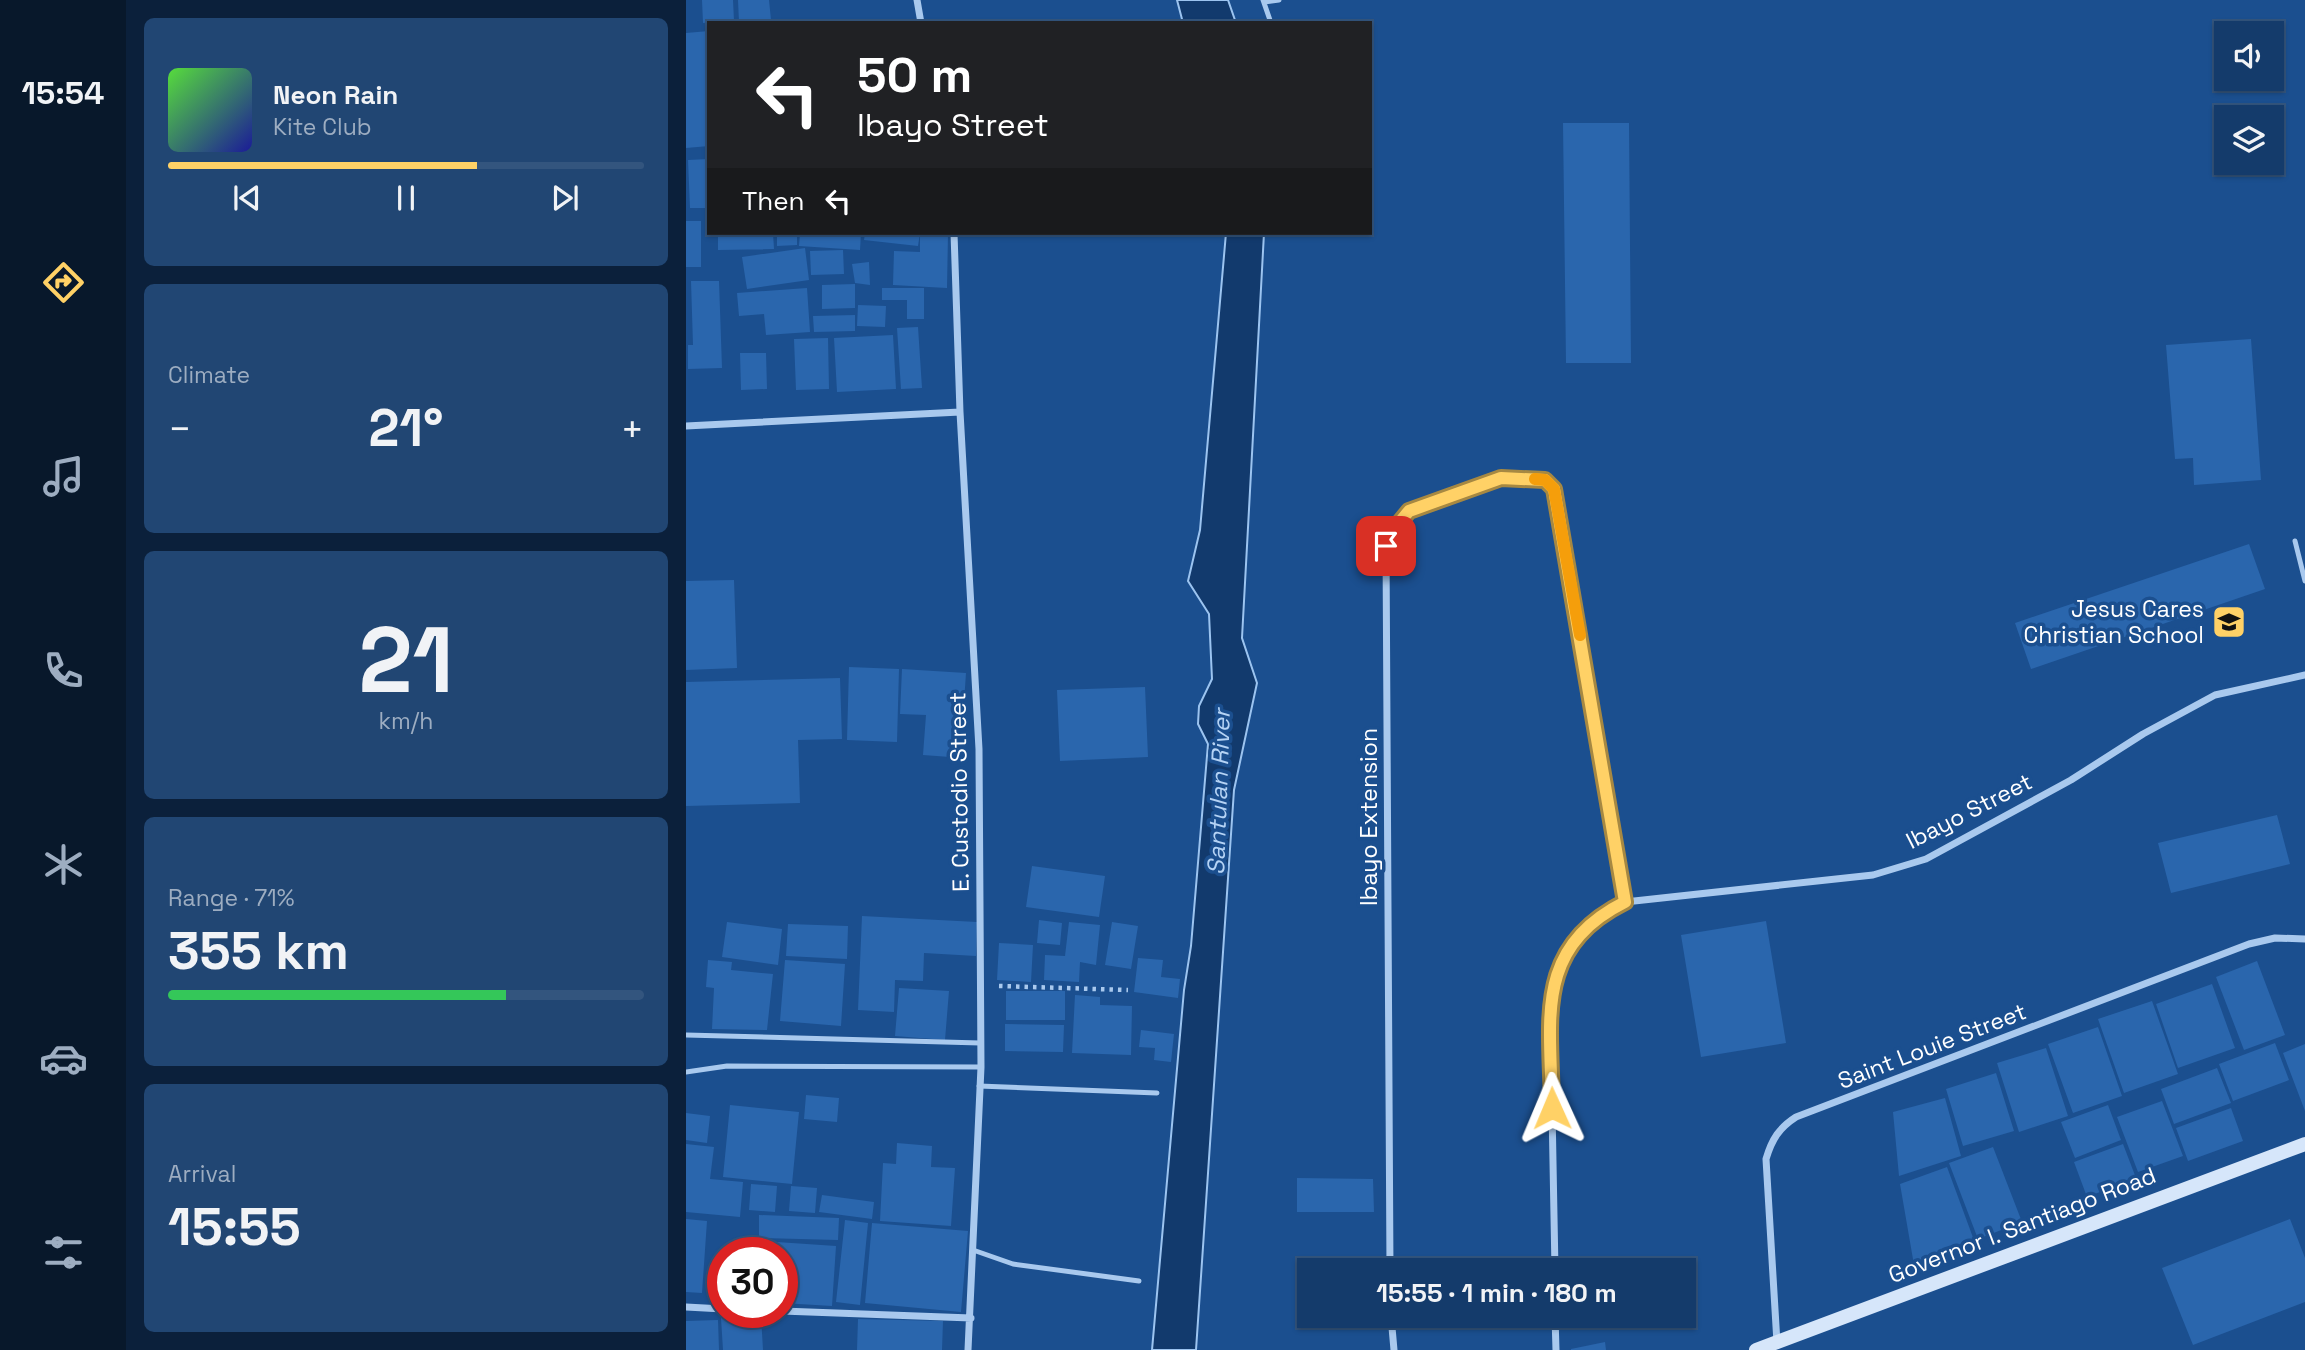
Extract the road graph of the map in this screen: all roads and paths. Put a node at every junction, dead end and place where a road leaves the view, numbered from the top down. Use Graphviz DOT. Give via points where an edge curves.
graph roads {
  1 [pos="917,0"];
  2 [pos="1279,0"];
  3 [pos="1263,1"];
  4 [pos="920,21"];
  5 [pos="1270,21"];
  6 [pos="954,235"];
  7 [pos="960,412"];
  8 [pos="686,426"];
  9 [pos="2295,541"];
  10 [pos="2305,582"];
  11 [pos="2305,675"];
  12 [pos="1625,902"];
  13 [pos="2305,939"];
  14 [pos="980,986"];
  15 [pos="1128,989"];
  16 [pos="686,1035"];
  17 [pos="980,1044"];
  18 [pos="981,1067"];
  19 [pos="686,1072"];
  20 [pos="979,1086"];
  21 [pos="1157,1093"];
  22 [pos="2305,1144"];
  23 [pos="973,1250"];
  24 [pos="1390,1258"];
  25 [pos="1555,1258"];
  26 [pos="1139,1281"];
  27 [pos="686,1307"];
  28 [pos="707,1308"];
  29 [pos="798,1312"];
  30 [pos="971,1318"];
  31 [pos="1392,1328"];
  32 [pos="1555,1328"];
  33 [pos="1778,1346"];
  34 [pos="968,1350"];
  35 [pos="1394,1350"];
  36 [pos="1556,1350"];
  37 [pos="1756,1350"];
  1 -- 4 [label="street"];
  2 -- 3 [label="lane"];
  3 -- 5 [label="lane"];
  6 -- 7 [label="street, E. Custodio Street"];
  7 -- 8 [label="street"];
  7 -- 14 [label="street, E. Custodio Street" via="979,749"];
  9 -- 10 [label="lane"];
  11 -- 12 [label="street, Ibayo Street" via="2215,695 1926,859 1873,875"];
  12 -- 24 [label="street, Ibayo Extension" via="1554,489 1545,480 1501,478 1409,511 1386,546"];
  12 -- 25 [label="street, Ibayo Street" via="1601,914 1578,934 1559,967 1550,1000"];
  13 -- 33 [label="street, Saint Louie Street" via="2275,938 2249,944 1784,1125 1766,1159"];
  14 -- 15 [label="path"];
  14 -- 17 [label="street, E. Custodio Street"];
  16 -- 17 [label="lane"];
  17 -- 18 [label="street, E. Custodio Street"];
  18 -- 19 [label="lane" via="727,1066"];
  18 -- 20 [label="street, E. Custodio Street"];
  20 -- 21 [label="lane"];
  20 -- 23 [label="street, E. Custodio Street"];
  22 -- 33 [label="main road, Governor I. Santiago Road"];
  23 -- 26 [label="lane" via="1013,1264"];
  23 -- 30 [label="street, E. Custodio Street"];
  27 -- 28 [label="street"];
  29 -- 30 [label="street"];
  30 -- 34 [label="street, E. Custodio Street"];
  31 -- 35 [label="street"];
  32 -- 36 [label="street"];
  33 -- 37 [label="main road, Governor I. Santiago Road"];
}
